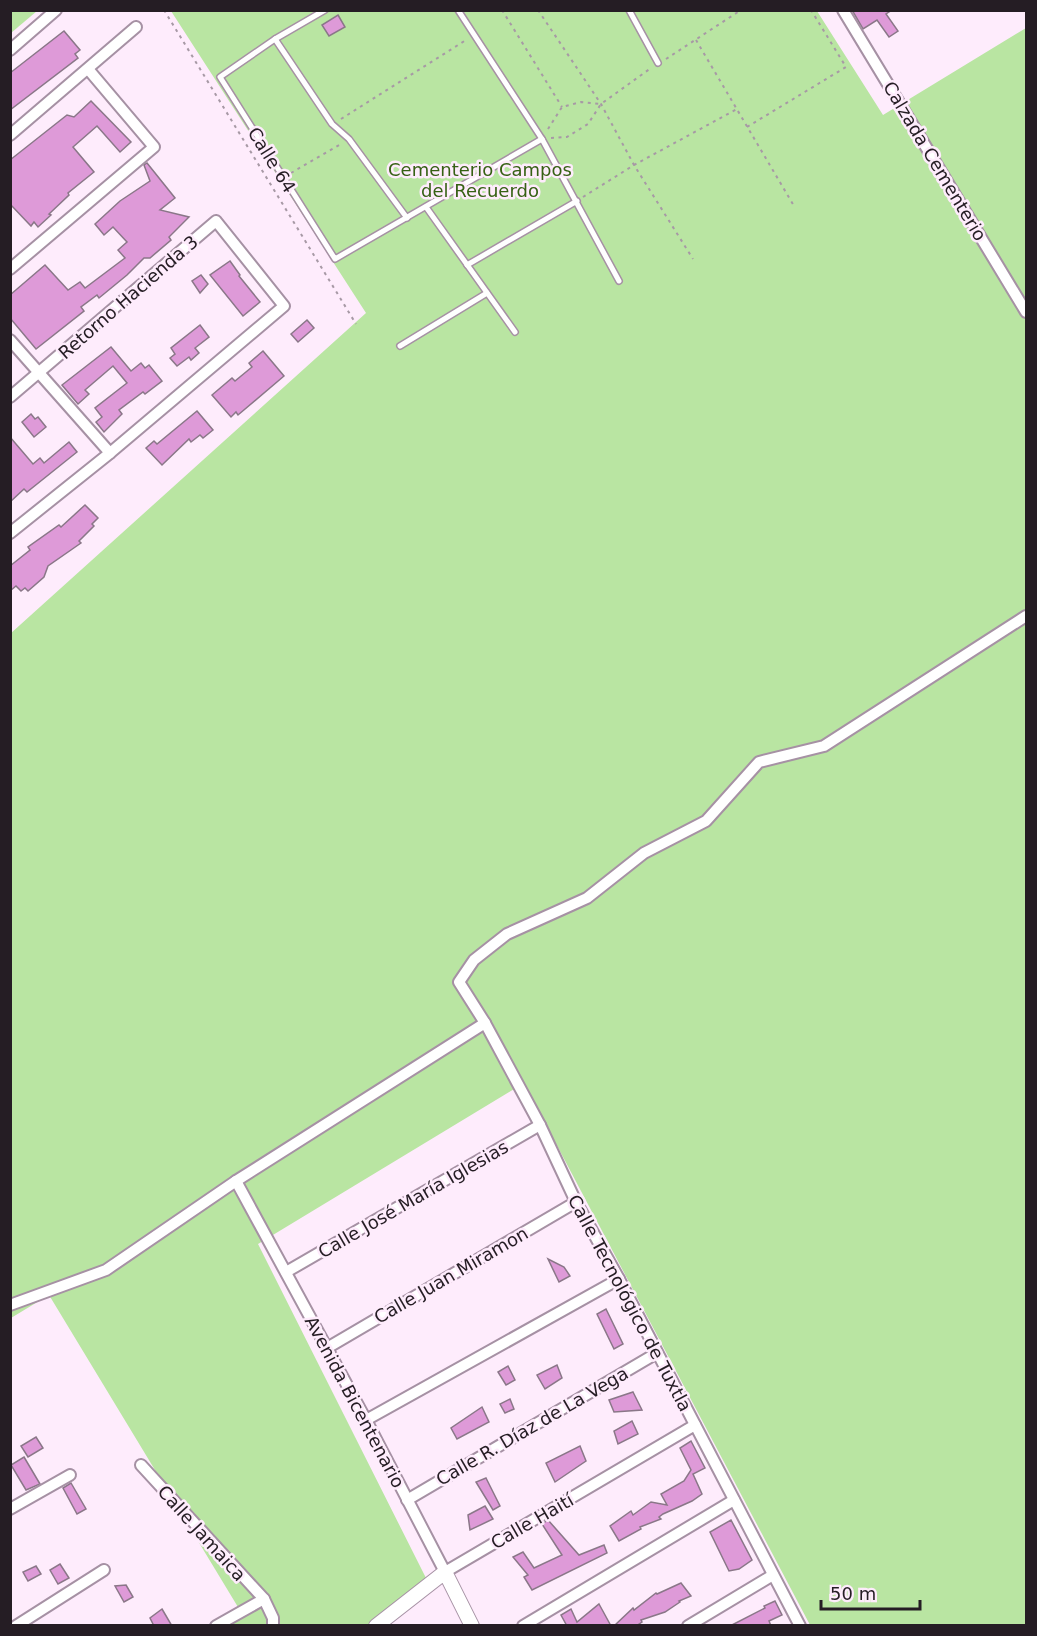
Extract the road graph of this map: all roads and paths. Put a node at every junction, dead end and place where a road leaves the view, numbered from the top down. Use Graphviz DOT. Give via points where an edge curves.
graph roads {
  1 [pos="56,10"];
  2 [pos="164,10"];
  3 [pos="325,10"];
  4 [pos="458,10"];
  5 [pos="502,10"];
  6 [pos="538,10"];
  7 [pos="629,10"];
  8 [pos="741,10"];
  9 [pos="811,10"];
  10 [pos="843,10"];
  11 [pos="136,27"];
  12 [pos="473,35"];
  13 [pos="275,39"];
  14 [pos="696,39"];
  15 [pos="10,50"];
  16 [pos="658,63"];
  17 [pos="88,69"];
  18 [pos="601,104"];
  19 [pos="562,106"];
  20 [pos="736,109"];
  21 [pos="332,124"];
  22 [pos="747,127"];
  23 [pos="10,135"];
  24 [pos="349,139"];
  25 [pos="542,139"];
  26 [pos="634,165"];
  27 [pos="284,178"];
  28 [pos="577,201"];
  29 [pos="794,206"];
  30 [pos="426,207"];
  31 [pos="407,218"];
  32 [pos="693,259"];
  33 [pos="467,265"];
  34 [pos="10,269"];
  35 [pos="619,281"];
  36 [pos="487,293"];
  37 [pos="1026,312"];
  38 [pos="356,324"];
  39 [pos="515,332"];
  40 [pos="10,340"];
  41 [pos="400,346"];
  42 [pos="40,373"];
  43 [pos="10,397"];
  44 [pos="110,453"];
  45 [pos="10,533"];
  46 [pos="1026,616"];
  47 [pos="485,1023"];
  48 [pos="540,1125"];
  49 [pos="236,1181"];
  50 [pos="576,1202"];
  51 [pos="286,1272"];
  52 [pos="619,1279"];
  53 [pos="10,1305"];
  54 [pos="327,1348"];
  55 [pos="657,1353"];
  56 [pos="366,1420"];
  57 [pos="695,1425"];
  58 [pos="141,1465"];
  59 [pos="70,1475"];
  60 [pos="407,1500"];
  61 [pos="734,1500"];
  62 [pos="10,1509"];
  63 [pos="105,1570"];
  64 [pos="445,1572"];
  65 [pos="773,1575"];
  66 [pos="264,1599"];
  67 [pos="16,1626"];
  68 [pos="216,1626"];
  69 [pos="273,1626"];
  70 [pos="376,1626"];
  71 [pos="472,1626"];
  72 [pos="523,1626"];
  73 [pos="688,1626"];
  74 [pos="800,1626"];
  1 -- 15 [label="street"];
  2 -- 38 [label="path, Calle 64"];
  3 -- 13 [label="lane"];
  4 -- 12 [label="lane"];
  5 -- 19 [label="path"];
  6 -- 18 [label="path"];
  7 -- 16 [label="lane"];
  8 -- 14 [label="path"];
  9 -- 22 [label="path" via="846,67"];
  10 -- 37 [label="street, Calzada Cementerio"];
  11 -- 17 [label="street"];
  12 -- 21 [label="path"];
  12 -- 25 [label="lane"];
  13 -- 21 [label="lane"];
  13 -- 27 [label="lane" via="220,77"];
  14 -- 16 [label="path"];
  14 -- 20 [label="path"];
  16 -- 18 [label="path"];
  17 -- 23 [label="street"];
  17 -- 34 [label="street" via="154,147"];
  18 -- 19 [label="path" via="581,102"];
  18 -- 25 [label="path" via="588,124 567,137"];
  18 -- 26 [label="path"];
  19 -- 25 [label="path"];
  20 -- 22 [label="path"];
  20 -- 26 [label="path"];
  21 -- 24 [label="lane"];
  22 -- 29 [label="path"];
  24 -- 27 [label="path"];
  24 -- 31 [label="lane"];
  25 -- 28 [label="lane"];
  25 -- 30 [label="lane"];
  26 -- 28 [label="path"];
  26 -- 32 [label="path"];
  27 -- 31 [label="lane" via="335,259"];
  28 -- 33 [label="lane"];
  28 -- 35 [label="lane"];
  30 -- 31 [label="lane"];
  30 -- 33 [label="lane"];
  33 -- 36 [label="lane"];
  36 -- 39 [label="lane"];
  36 -- 41 [label="lane"];
  40 -- 42 [label="street"];
  42 -- 43 [label="street, Retorno Hacienda 3"];
  42 -- 44 [label="street"];
  42 -- 44 [label="street, Retorno Hacienda 3" via="216,221 284,306"];
  44 -- 45 [label="street"];
  46 -- 47 [label="street, Calle Tecnológico de Tuxtla" via="824,746 759,762 706,821 644,853 587,898 507,934 474,960 459,982"];
  47 -- 48 [label="street, Calle Tecnológico de Tuxtla"];
  47 -- 49 [label="street"];
  48 -- 50 [label="street, Calle Tecnológico de Tuxtla"];
  48 -- 51 [label="street, Calle José María Iglesias"];
  49 -- 51 [label="street, Avenida Bicentenario"];
  49 -- 53 [label="street" via="106,1270"];
  50 -- 52 [label="street, Calle Tecnológico de Tuxtla"];
  50 -- 54 [label="street, Calle Juan Miramon"];
  51 -- 54 [label="street, Avenida Bicentenario"];
  52 -- 55 [label="street, Calle Tecnológico de Tuxtla"];
  52 -- 56 [label="street"];
  54 -- 56 [label="street, Avenida Bicentenario"];
  55 -- 57 [label="street, Calle Tecnológico de Tuxtla"];
  55 -- 60 [label="street, Calle R. Díaz de La Vega"];
  56 -- 60 [label="street, Avenida Bicentenario"];
  57 -- 61 [label="street, Calle Tecnológico de Tuxtla"];
  57 -- 64 [label="street, Calle Haití"];
  58 -- 66 [label="street, Calle Jamaica"];
  59 -- 62 [label="street"];
  60 -- 64 [label="street, Avenida Bicentenario"];
  61 -- 65 [label="street, Calle Tecnológico de Tuxtla"];
  61 -- 72 [label="street"];
  63 -- 67 [label="street"];
  64 -- 70 [label="street, Calle Haití"];
  64 -- 71 [label="street, Avenida Bicentenario"];
  65 -- 73 [label="street"];
  65 -- 74 [label="street, Calle Tecnológico de Tuxtla"];
  66 -- 68 [label="street, Calle Jamaica"];
  66 -- 69 [label="street, Calle Jamaica"];
}
